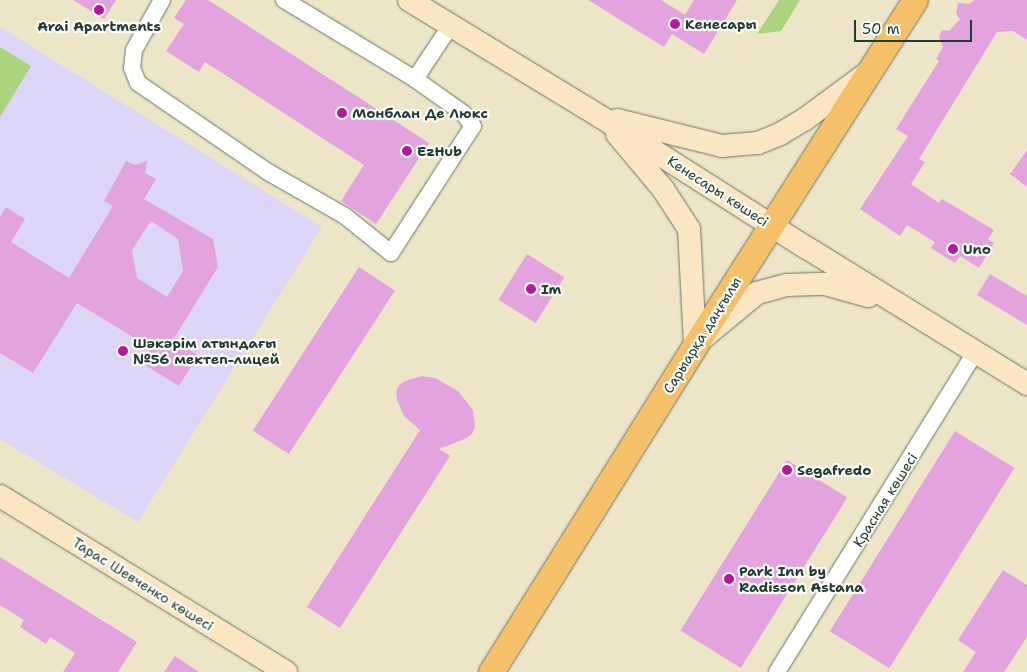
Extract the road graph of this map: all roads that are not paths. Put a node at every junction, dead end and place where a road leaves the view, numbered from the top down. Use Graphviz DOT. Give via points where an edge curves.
graph roads {
  1 [pos="162,0"];
  2 [pos="284,0"];
  3 [pos="409,0"];
  4 [pos="915,0"];
  5 [pos="451,25"];
  6 [pos="869,72"];
  7 [pos="415,79"];
  8 [pos="601,117"];
  9 [pos="770,226"];
  10 [pos="898,305"];
  11 [pos="695,345"];
  12 [pos="975,353"];
  13 [pos="1027,384"];
  14 [pos="0,496"];
  15 [pos="286,672"];
  16 [pos="491,672"];
  17 [pos="777,672"];
  1 -- 7 [label="street" via="134,50 132,68 138,83 268,172 345,216 391,254 473,126 463,113"];
  2 -- 7 [label="street"];
  3 -- 5 [label="street, Кенесары көшесі"];
  4 -- 6 [label="main road, Сарыарқа даңғылы"];
  5 -- 7 [label="street"];
  5 -- 8 [label="street, Кенесары көшесі"];
  6 -- 8 [label="street" via="805,119 758,143 722,146"];
  6 -- 9 [label="main road, Сарыарқа даңғылы"];
  8 -- 9 [label="street, Кенесары көшесі"];
  8 -- 11 [label="street" via="663,189 689,229"];
  9 -- 10 [label="street, Кенесары көшесі"];
  9 -- 11 [label="main road, Сарыарқа даңғылы"];
  10 -- 11 [label="street" via="825,284 787,285 756,293"];
  10 -- 12 [label="street, Кенесары көшесі"];
  11 -- 16 [label="main road, Сарыарқа даңғылы"];
  12 -- 13 [label="street, Кенесары көшесі"];
  12 -- 17 [label="street, Красная көшесі"];
  14 -- 15 [label="street, Тарас Шевченко көшесі"];
}
